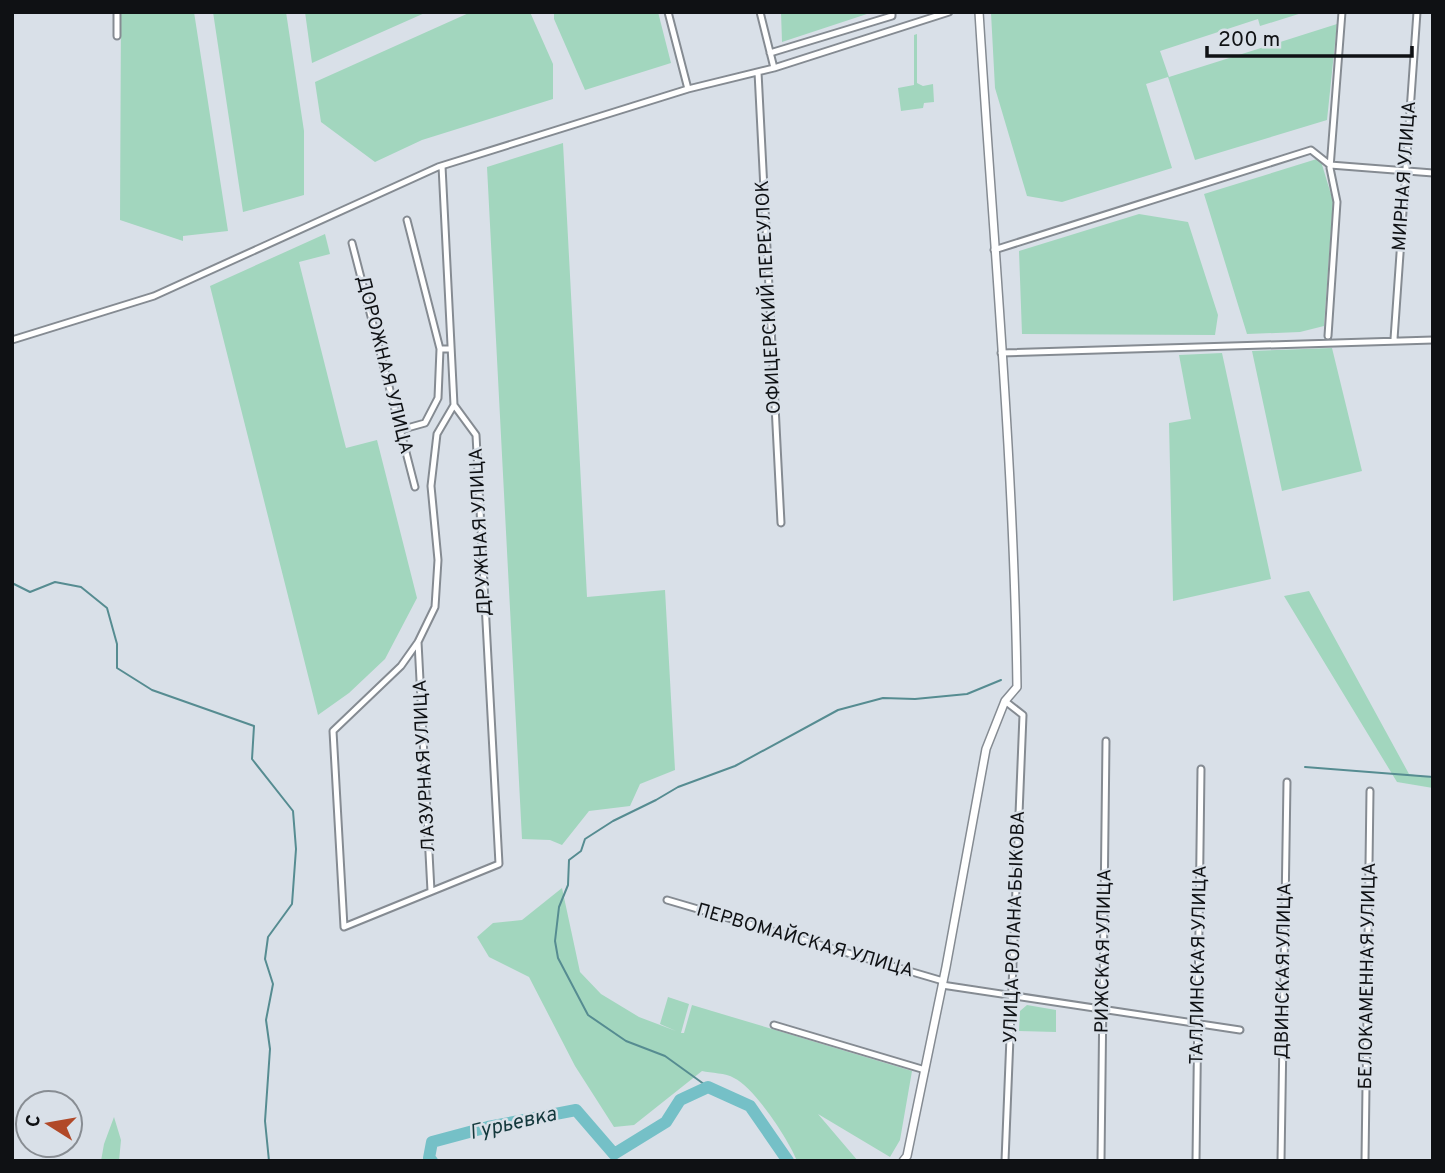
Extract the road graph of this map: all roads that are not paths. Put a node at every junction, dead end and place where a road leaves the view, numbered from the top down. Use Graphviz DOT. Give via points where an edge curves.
graph roads {
  1 [pos="117,12"];
  2 [pos="668,12"];
  3 [pos="760,12"];
  4 [pos="949,12"];
  5 [pos="979,12"];
  6 [pos="1342,12"];
  7 [pos="1417,12"];
  8 [pos="892,14"];
  9 [pos="117,36"];
  10 [pos="770,53"];
  11 [pos="774,68"];
  12 [pos="758,72"];
  13 [pos="688,89"];
  14 [pos="1330,165"];
  15 [pos="442,166"];
  16 [pos="1406,171"];
  17 [pos="1433,173"];
  18 [pos="407,220"];
  19 [pos="352,243"];
  20 [pos="994,250"];
  21 [pos="1328,336"];
  22 [pos="1394,339"];
  23 [pos="12,340"];
  24 [pos="1433,340"];
  25 [pos="440,349"];
  26 [pos="451,349"];
  27 [pos="1002,353"];
  28 [pos="454,405"];
  29 [pos="400,430"];
  30 [pos="415,487"];
  31 [pos="781,523"];
  32 [pos="418,642"];
  33 [pos="1005,701"];
  34 [pos="1107,741"];
  35 [pos="1201,769"];
  36 [pos="1287,782"];
  37 [pos="1370,791"];
  38 [pos="431,891"];
  39 [pos="667,900"];
  40 [pos="943,983"];
  41 [pos="1012,996"];
  42 [pos="1103,1010"];
  43 [pos="1198,1024"];
  44 [pos="774,1025"];
  45 [pos="1240,1030"];
  46 [pos="925,1070"];
  47 [pos="907,1159"];
  48 [pos="1005,1161"];
  49 [pos="1101,1161"];
  50 [pos="1196,1161"];
  51 [pos="1281,1161"];
  52 [pos="1365,1161"];
  1 -- 9 [label="street"];
  2 -- 13 [label="street"];
  3 -- 10 [label="street"];
  4 -- 11 [label="street"];
  5 -- 20 [label="street"];
  6 -- 14 [label="street"];
  7 -- 16 [label="street, МИРНАЯ УЛИЦА"];
  8 -- 10 [label="street"];
  10 -- 11 [label="street"];
  11 -- 12 [label="street"];
  12 -- 13 [label="street"];
  12 -- 31 [label="street, ОФИЦЕРСКИЙ ПЕРЕУЛОК"];
  13 -- 15 [label="street"];
  14 -- 16 [label="street"];
  14 -- 20 [label="street" via="1311,150"];
  14 -- 21 [label="street" via="1337,202"];
  15 -- 23 [label="street" via="154,296"];
  15 -- 26 [label="street"];
  16 -- 17 [label="street"];
  16 -- 22 [label="street, МИРНАЯ УЛИЦА"];
  18 -- 25 [label="street"];
  19 -- 29 [label="street, ДОРОЖНАЯ УЛИЦА"];
  20 -- 27 [label="street"];
  24 -- 27 [label="street"];
  25 -- 26 [label="street"];
  25 -- 29 [label="street" via="438,398 425,423"];
  26 -- 28 [label="street"];
  27 -- 33 [label="street" via="1017,687"];
  28 -- 32 [label="street" via="437,434 430,486 438,560 435,607"];
  28 -- 32 [label="street, ДРУЖНАЯ УЛИЦА" via="476,435 499,863 344,928 333,731 401,666"];
  29 -- 30 [label="street, ДОРОЖНАЯ УЛИЦА"];
  32 -- 38 [label="street, ЛАЗУРНАЯ УЛИЦА"];
  33 -- 40 [label="street" via="986,749"];
  33 -- 41 [label="street, УЛИЦА РОЛАНА БЫКОВА" via="1023,715"];
  34 -- 42 [label="street, РИЖСКАЯ УЛИЦА"];
  35 -- 43 [label="street, ТАЛЛИНСКАЯ УЛИЦА"];
  36 -- 51 [label="street, ДВИНСКАЯ УЛИЦА"];
  37 -- 52 [label="street, БЕЛОКАМЕННАЯ УЛИЦА"];
  39 -- 40 [label="street, ПЕРВОМАЙСКАЯ УЛИЦА"];
  40 -- 41 [label="street, ПЕРВОМАЙСКАЯ УЛИЦА"];
  40 -- 46 [label="street"];
  41 -- 42 [label="street, ПЕРВОМАЙСКАЯ УЛИЦА"];
  41 -- 48 [label="street, УЛИЦА РОЛАНА БЫКОВА"];
  42 -- 43 [label="street, ПЕРВОМАЙСКАЯ УЛИЦА"];
  42 -- 49 [label="street, РИЖСКАЯ УЛИЦА"];
  43 -- 45 [label="street, ПЕРВОМАЙСКАЯ УЛИЦА"];
  43 -- 50 [label="street, ТАЛЛИНСКАЯ УЛИЦА"];
  44 -- 46 [label="street"];
  46 -- 47 [label="street"];
}
